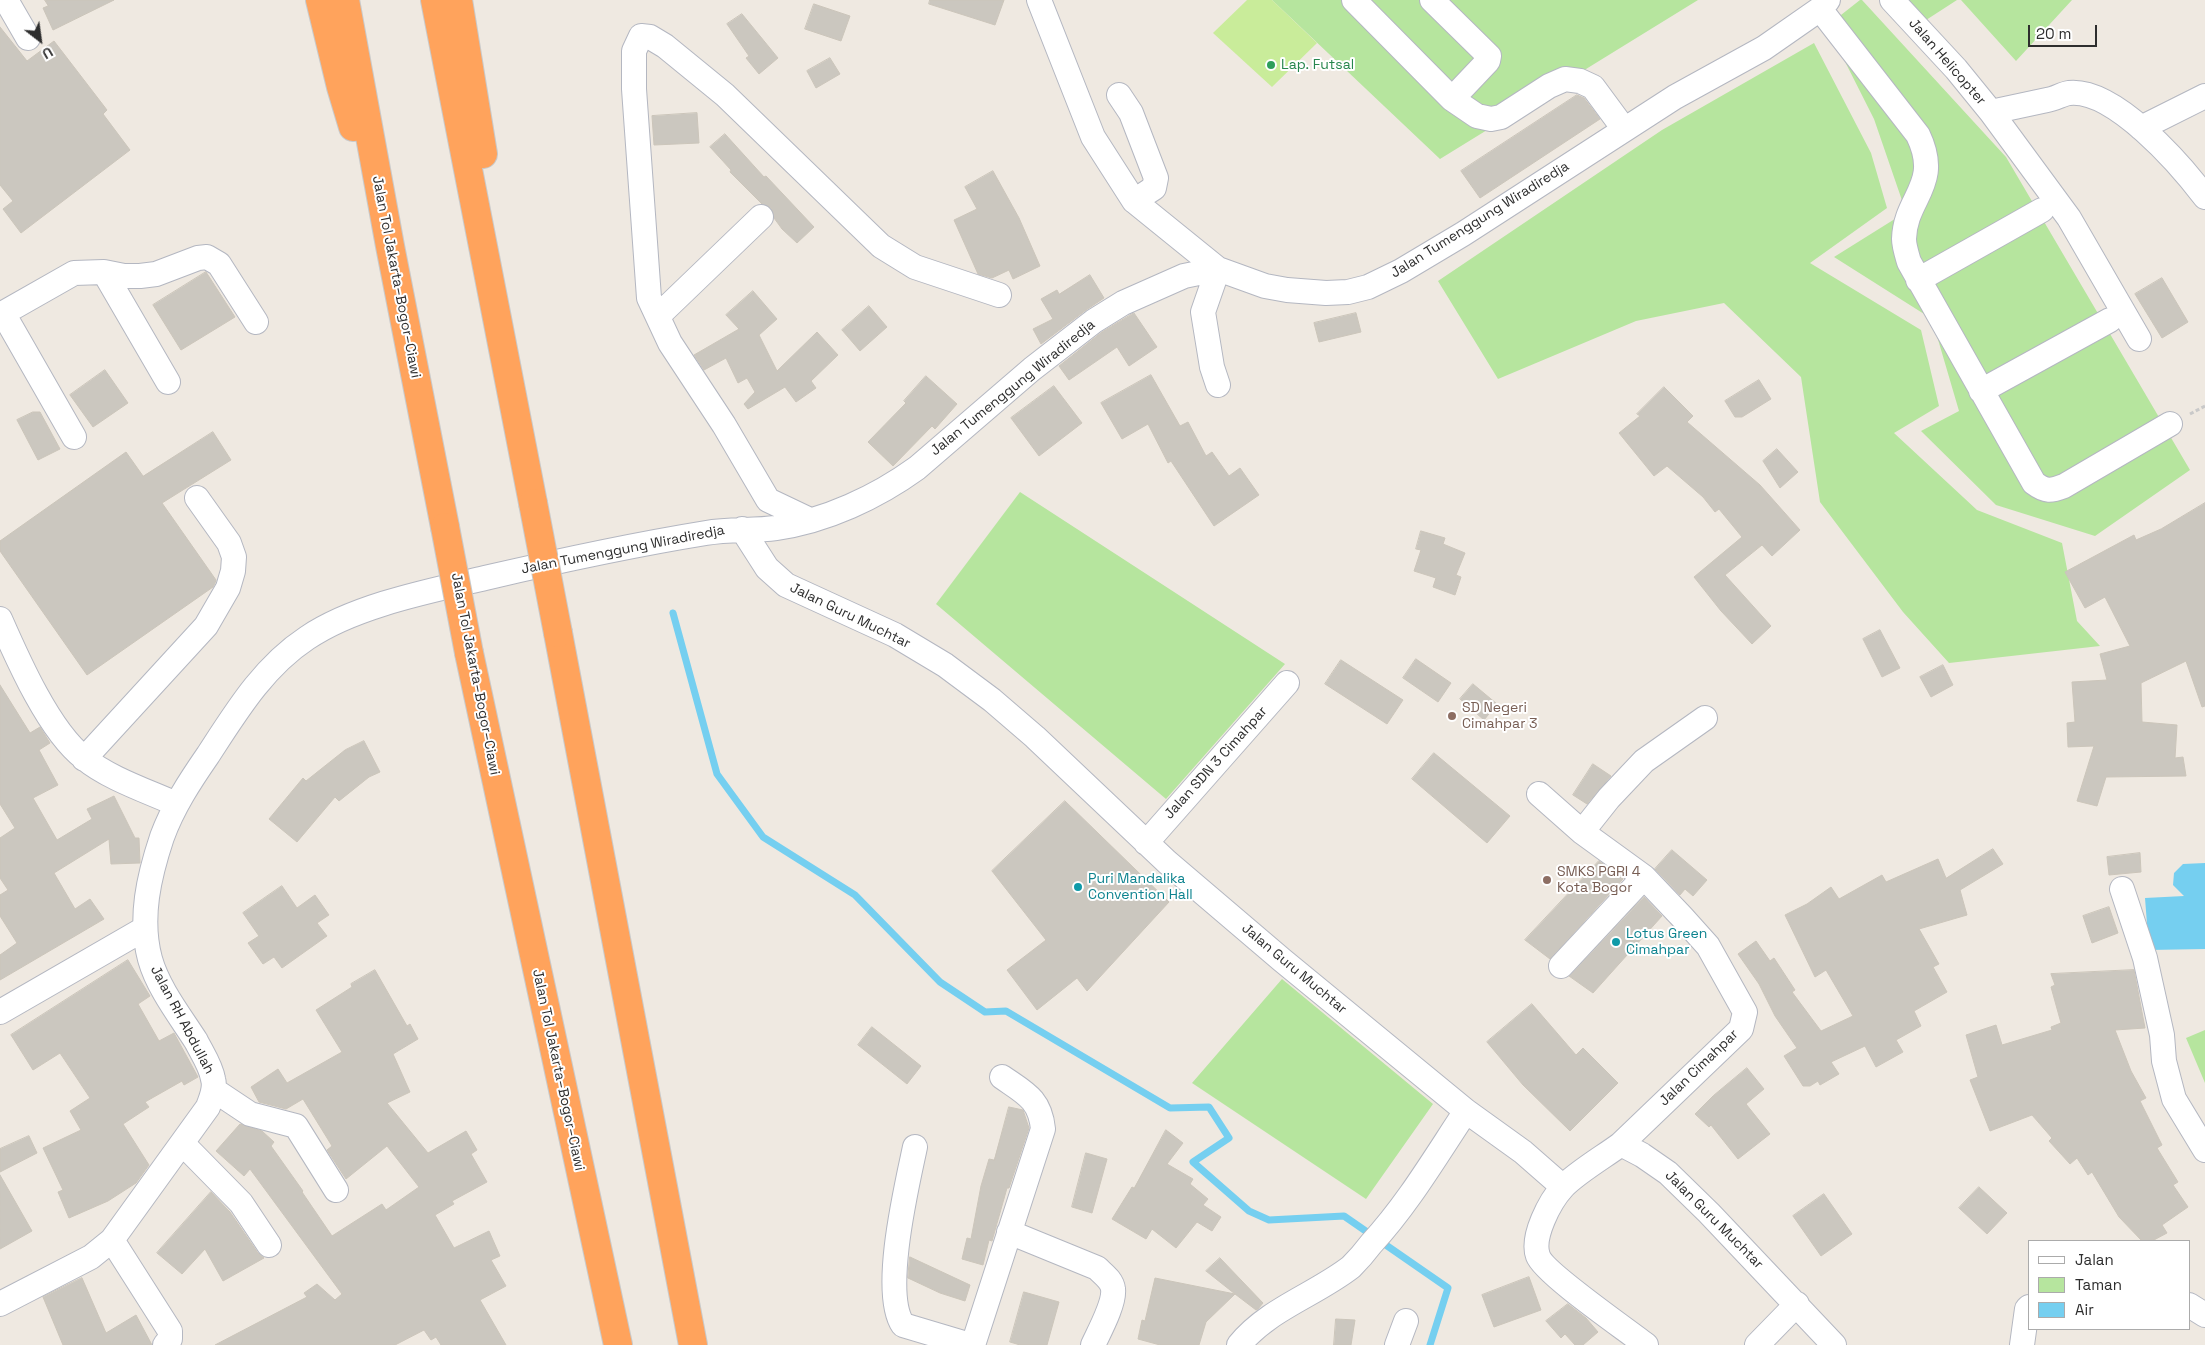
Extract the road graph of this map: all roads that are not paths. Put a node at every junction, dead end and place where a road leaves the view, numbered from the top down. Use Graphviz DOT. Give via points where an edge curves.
graph roads {
  1 [pos="6,0"];
  2 [pos="320,0"];
  3 [pos="345,0"];
  4 [pos="435,0"];
  5 [pos="458,0"];
  6 [pos="1039,0"];
  7 [pos="1354,0"];
  8 [pos="1432,0"];
  9 [pos="1892,0"];
  10 [pos="1824,5"];
  11 [pos="28,38"];
  12 [pos="1119,95"];
  13 [pos="2205,96"];
  14 [pos="1452,99"];
  15 [pos="1991,112"];
  16 [pos="1624,128"];
  17 [pos="2141,128"];
  18 [pos="2205,197"];
  19 [pos="1134,201"];
  20 [pos="2042,210"];
  21 [pos="761,217"];
  22 [pos="390,246"];
  23 [pos="1218,269"];
  24 [pos="104,272"];
  25 [pos="1918,280"];
  26 [pos="999,295"];
  27 [pos="2,314"];
  28 [pos="658,316"];
  29 [pos="2110,320"];
  30 [pos="256,322"];
  31 [pos="500,334"];
  32 [pos="2138,339"];
  33 [pos="168,382"];
  34 [pos="1218,385"];
  35 [pos="1981,391"];
  36 [pos="2170,424"];
  37 [pos="74,437"];
  38 [pos="197,498"];
  39 [pos="810,520"];
  40 [pos="742,529"];
  41 [pos="424,592"];
  42 [pos="0,619"];
  43 [pos="1287,683"];
  44 [pos="1705,718"];
  45 [pos="84,759"];
  46 [pos="1539,794"];
  47 [pos="176,804"];
  48 [pos="1582,832"];
  49 [pos="1146,843"];
  50 [pos="1644,877"];
  51 [pos="2122,890"];
  52 [pos="144,929"];
  53 [pos="1562,966"];
  54 [pos="0,1012"];
  55 [pos="1002,1077"];
  56 [pos="214,1090"];
  57 [pos="1466,1111"];
  58 [pos="183,1144"];
  59 [pos="1621,1144"];
  60 [pos="915,1147"];
  61 [pos="2205,1150"];
  62 [pos="1563,1187"];
  63 [pos="336,1190"];
  64 [pos="1009,1232"];
  65 [pos="112,1240"];
  66 [pos="269,1245"];
  67 [pos="0,1304"];
  68 [pos="1796,1304"];
  69 [pos="2190,1307"];
  70 [pos="2028,1308"];
  71 [pos="2205,1315"];
  72 [pos="1406,1321"];
  73 [pos="165,1345"];
  74 [pos="618,1345"];
  75 [pos="693,1345"];
  76 [pos="972,1345"];
  77 [pos="1094,1345"];
  78 [pos="1239,1345"];
  79 [pos="1397,1345"];
  80 [pos="1646,1345"];
  81 [pos="1757,1345"];
  82 [pos="1834,1345"];
  83 [pos="2022,1345"];
  1 -- 11 [label="street"];
  2 -- 22 [label="highway" via="341,87"];
  3 -- 22 [label="highway, Jalan Tol Jakarta–Bogor–Ciawi"];
  4 -- 31 [label="highway"];
  5 -- 31 [label="highway" via="490,206"];
  6 -- 19 [label="street" via="1093,137"];
  7 -- 14 [label="street"];
  8 -- 14 [label="street" via="1489,56 1488,61"];
  9 -- 15 [label="street, Jalan Helicopter" via="1944,55"];
  10 -- 16 [label="street, Jalan Tumenggung Wiradiredja" via="1764,48"];
  10 -- 25 [label="street" via="1918,136 1925,151 1926,178 1904,240 1909,262"];
  12 -- 19 [label="street" via="1131,113 1156,178 1154,188"];
  13 -- 17 [label="street"];
  14 -- 16 [label="street" via="1477,116 1491,119 1501,117 1565,79 1580,81 1593,87"];
  15 -- 17 [label="street, Jalan Helicopter" via="2069,93 2092,96 2113,105"];
  15 -- 32 [label="street" via="2069,218"];
  16 -- 23 [label="street, Jalan Tumenggung Wiradiredja" via="1462,234 1368,287 1326,293 1287,290 1265,286"];
  17 -- 18 [label="street, Jalan Helicopter"];
  19 -- 23 [label="street"];
  20 -- 25 [label="street"];
  21 -- 28 [label="street"];
  22 -- 74 [label="highway, Jalan Tol Jakarta–Bogor–Ciawi, bridge" via="469,654"];
  23 -- 34 [label="street" via="1203,312"];
  23 -- 39 [label="street, Jalan Tumenggung Wiradiredja" via="1184,276 1094,321 899,481 850,506"];
  24 -- 27 [label="street" via="74,273"];
  24 -- 30 [label="street" via="124,276 148,275 208,257 220,264"];
  24 -- 33 [label="street"];
  25 -- 35 [label="street"];
  26 -- 28 [label="street" via="915,266 881,246 725,95 665,46 650,37 641,36 634,51 634,89 650,298"];
  27 -- 37 [label="street"];
  28 -- 39 [label="street" via="670,343 768,500"];
  29 -- 35 [label="street"];
  31 -- 75 [label="highway, bridge"];
  35 -- 36 [label="street" via="2034,483 2050,491"];
  38 -- 45 [label="street" via="229,543 234,557 228,588 206,626"];
  39 -- 40 [label="street, Jalan Tumenggung Wiradiredja" via="776,528"];
  40 -- 41 [label="street, Jalan Tumenggung Wiradiredja" via="708,532"];
  40 -- 49 [label="street, Jalan Guru Muchtar" via="767,568 786,585 895,635 945,665 992,700"];
  41 -- 47 [label="street, Jalan RH Abdullah" via="330,625 286,653 236,713"];
  42 -- 45 [label="street" via="20,666 62,736"];
  43 -- 49 [label="street, Jalan SDN 3 Cimahpar"];
  44 -- 48 [label="street" via="1644,761"];
  45 -- 47 [label="street"];
  46 -- 48 [label="street, Jalan Cimahpar"];
  47 -- 52 [label="street, Jalan RH Abdullah" via="153,868"];
  48 -- 50 [label="street, Jalan Cimahpar"];
  49 -- 57 [label="street, Jalan Guru Muchtar"];
  50 -- 53 [label="street"];
  50 -- 59 [label="street, Jalan Cimahpar" via="1708,946 1745,1012 1741,1029"];
  51 -- 61 [label="street" via="2145,958 2174,1099"];
  52 -- 54 [label="street"];
  52 -- 56 [label="street, Jalan RH Abdullah" via="151,961 160,982 205,1057 214,1078"];
  55 -- 64 [label="street" via="1035,1102 1042,1114 1043,1129"];
  56 -- 58 [label="street, Jalan RH Abdullah" via="208,1107"];
  56 -- 63 [label="street" via="250,1114 296,1126"];
  57 -- 62 [label="street, Jalan Guru Muchtar" via="1523,1152"];
  57 -- 78 [label="street" via="1390,1224 1352,1266 1266,1319"];
  58 -- 65 [label="street, Jalan RH Abdullah"];
  58 -- 66 [label="street" via="241,1203"];
  59 -- 62 [label="street"];
  59 -- 68 [label="street, Jalan Guru Muchtar" via="1668,1173"];
  60 -- 76 [label="street" via="898,1230 895,1305 898,1317 903,1324"];
  62 -- 80 [label="street" via="1541,1224 1536,1241 1538,1257 1552,1274"];
  64 -- 76 [label="street"];
  64 -- 77 [label="street" via="1097,1268 1108,1277 1113,1289 1111,1300"];
  65 -- 67 [label="street, Jalan RH Abdullah" via="91,1257"];
  65 -- 73 [label="street" via="170,1331 170,1339"];
  68 -- 81 [label="street"];
  68 -- 82 [label="street, Jalan Guru Muchtar"];
  69 -- 71 [label="street"];
  70 -- 83 [label="street"];
  72 -- 79 [label="street"];
}
